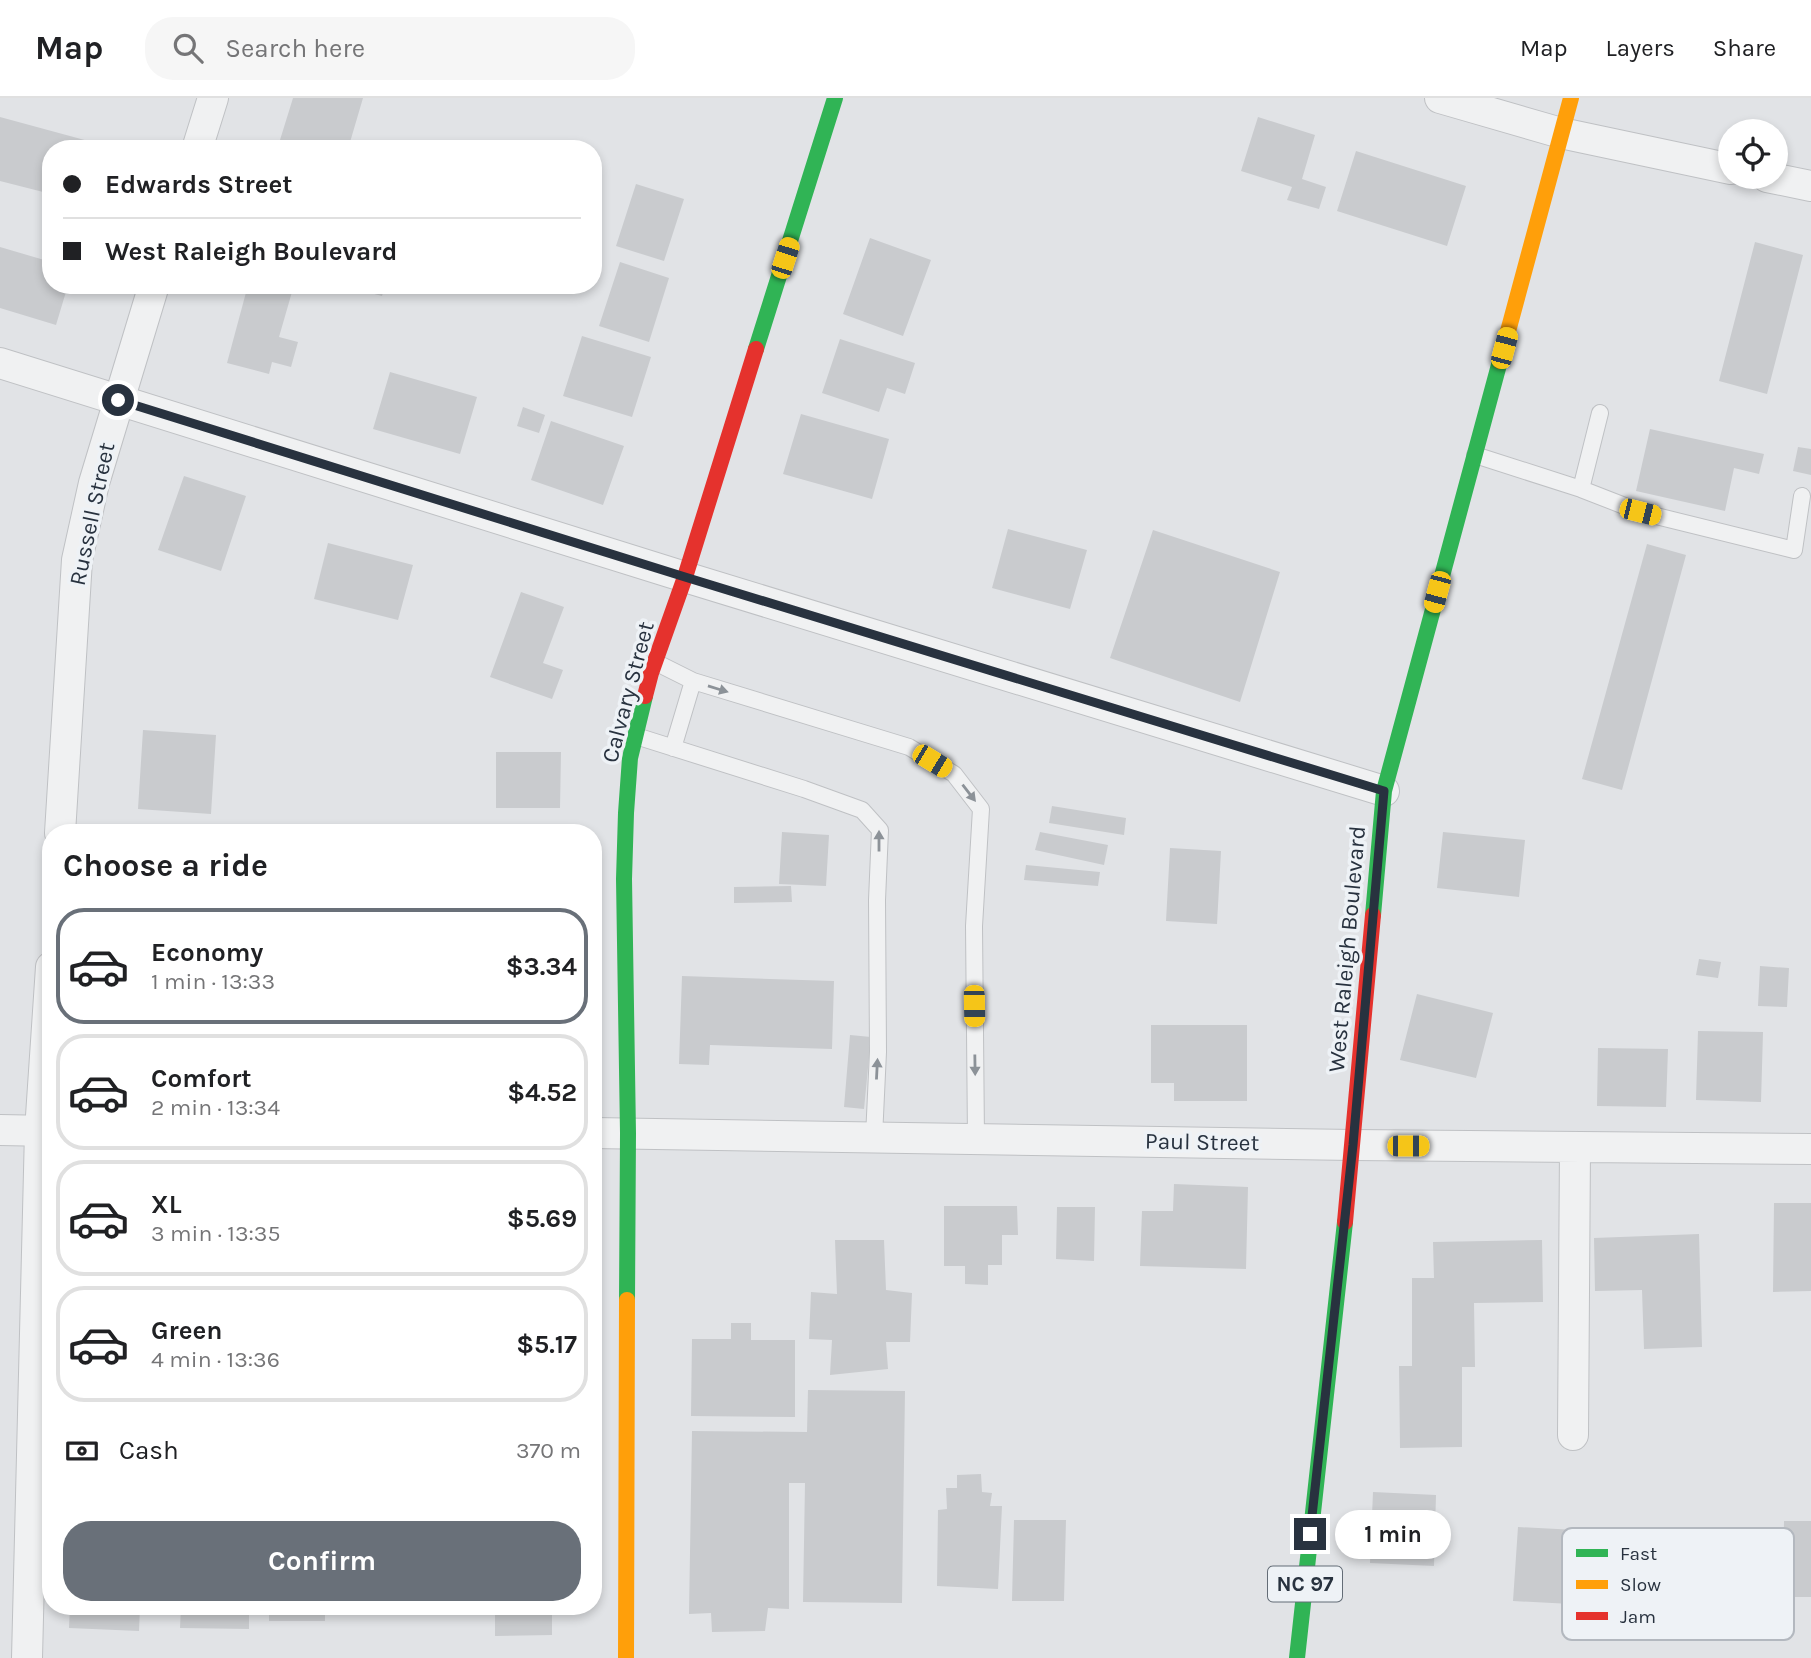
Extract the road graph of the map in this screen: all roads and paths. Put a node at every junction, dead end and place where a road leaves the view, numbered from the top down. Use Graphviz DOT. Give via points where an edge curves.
graph roads {
  1 [pos="213,98"];
  2 [pos="835,98"];
  3 [pos="1440,98"];
  4 [pos="1571,98"];
  5 [pos="1561,133"];
  6 [pos="200,140"];
  7 [pos="1718,166"];
  8 [pos="1788,181"];
  9 [pos="1811,186"];
  10 [pos="151,294"];
  11 [pos="0,363"];
  12 [pos="118,400"];
  13 [pos="1600,413"];
  14 [pos="1475,455"];
  15 [pos="1581,489"];
  16 [pos="1802,496"];
  17 [pos="685,577"];
  18 [pos="655,662"];
  19 [pos="693,681"];
  20 [pos="636,736"];
  21 [pos="673,748"];
  22 [pos="1384,791"];
  23 [pos="61,824"];
  24 [pos="0,1130"];
  25 [pos="42,1131"];
  26 [pos="602,1133"];
  27 [pos="628,1133"];
  28 [pos="874,1137"];
  29 [pos="976,1138"];
  30 [pos="1353,1145"];
  31 [pos="1575,1147"];
  32 [pos="1811,1149"];
  33 [pos="42,1219"];
  34 [pos="1573,1435"];
  35 [pos="27,1658"];
  36 [pos="626,1658"];
  37 [pos="1297,1658"];
  1 -- 6 [label="street"];
  2 -- 17 [label="street, Calvary Street"];
  3 -- 5 [label="street"];
  4 -- 5 [label="street, West Raleigh Boulevard / NC 97"];
  5 -- 7 [label="street"];
  5 -- 14 [label="street, West Raleigh Boulevard / NC 97"];
  8 -- 9 [label="street"];
  10 -- 12 [label="street, Russell Street"];
  11 -- 12 [label="street"];
  12 -- 17 [label="street"];
  12 -- 23 [label="street, Russell Street" via="78,560"];
  13 -- 15 [label="lane"];
  14 -- 15 [label="lane"];
  14 -- 22 [label="street, West Raleigh Boulevard / NC 97"];
  15 -- 16 [label="lane" via="1640,512 1794,550"];
  17 -- 18 [label="street, Calvary Street"];
  17 -- 22 [label="street"];
  18 -- 19 [label="lane"];
  18 -- 20 [label="street, Calvary Street"];
  19 -- 21 [label="lane"];
  19 -- 29 [label="lane, one-way" via="909,747 954,774 981,809 974,926"];
  20 -- 21 [label="lane"];
  20 -- 27 [label="street, Calvary Street" via="625,813"];
  28 -- 21 [label="lane, one-way" via="880,830 862,810"];
  22 -- 30 [label="street, West Raleigh Boulevard / NC 97"];
  24 -- 25 [label="street"];
  26 -- 27 [label="street, Paul Street"];
  27 -- 28 [label="street, Paul Street"];
  27 -- 36 [label="street, Calvary Street"];
  28 -- 29 [label="street, Paul Street"];
  29 -- 30 [label="street, Paul Street"];
  30 -- 31 [label="street, Paul Street"];
  30 -- 37 [label="street, West Raleigh Boulevard / NC 97"];
  31 -- 32 [label="street, Paul Street"];
  31 -- 34 [label="street"];
  33 -- 35 [label="street"];
}
